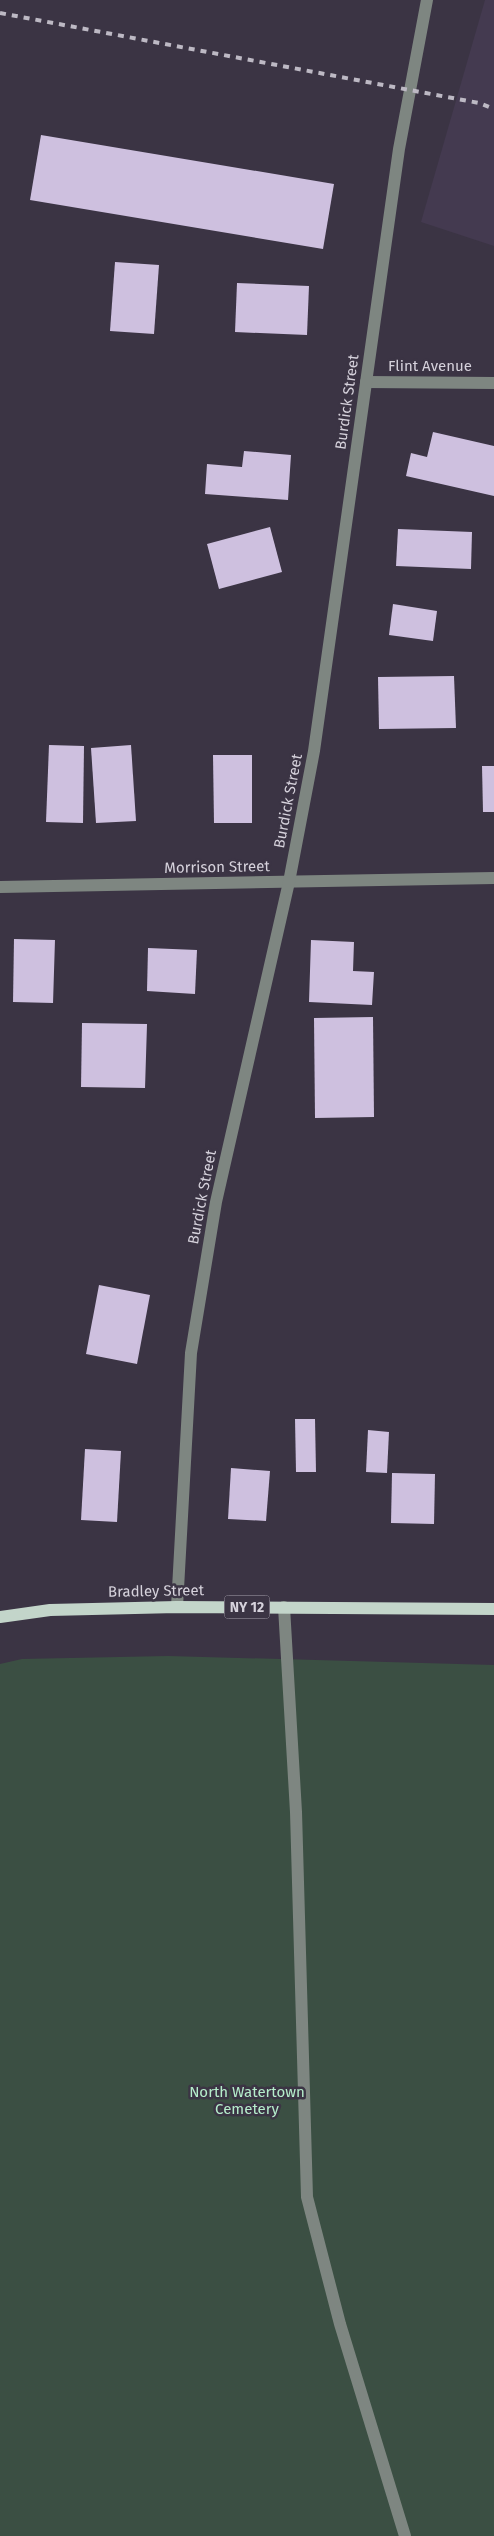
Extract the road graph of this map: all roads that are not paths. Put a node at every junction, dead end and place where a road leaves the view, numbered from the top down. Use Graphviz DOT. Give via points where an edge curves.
graph roads {
  1 [pos="426,0"];
  2 [pos="366,382"];
  3 [pos="494,383"];
  4 [pos="494,878"];
  5 [pos="289,882"];
  6 [pos="0,886"];
  7 [pos="177,1606"];
  8 [pos="284,1607"];
  9 [pos="494,1609"];
  10 [pos="0,1618"];
  11 [pos="405,2536"];
  1 -- 2 [label="street, Burdick Street" via="399,149"];
  2 -- 3 [label="street, Flint Avenue"];
  2 -- 5 [label="street, Burdick Street" via="314,752"];
  4 -- 5 [label="street, Morrison Street"];
  5 -- 6 [label="street, Morrison Street"];
  5 -- 7 [label="street, Burdick Street" via="216,1202 191,1353"];
  7 -- 8 [label="main road, Bradley Street / NY 12"];
  7 -- 10 [label="main road, Bradley Street / NY 12" via="50,1610"];
  8 -- 9 [label="main road, Bradley Street / NY 12"];
  8 -- 11 [label="street" via="296,1812 307,2197 340,2324"];
}
